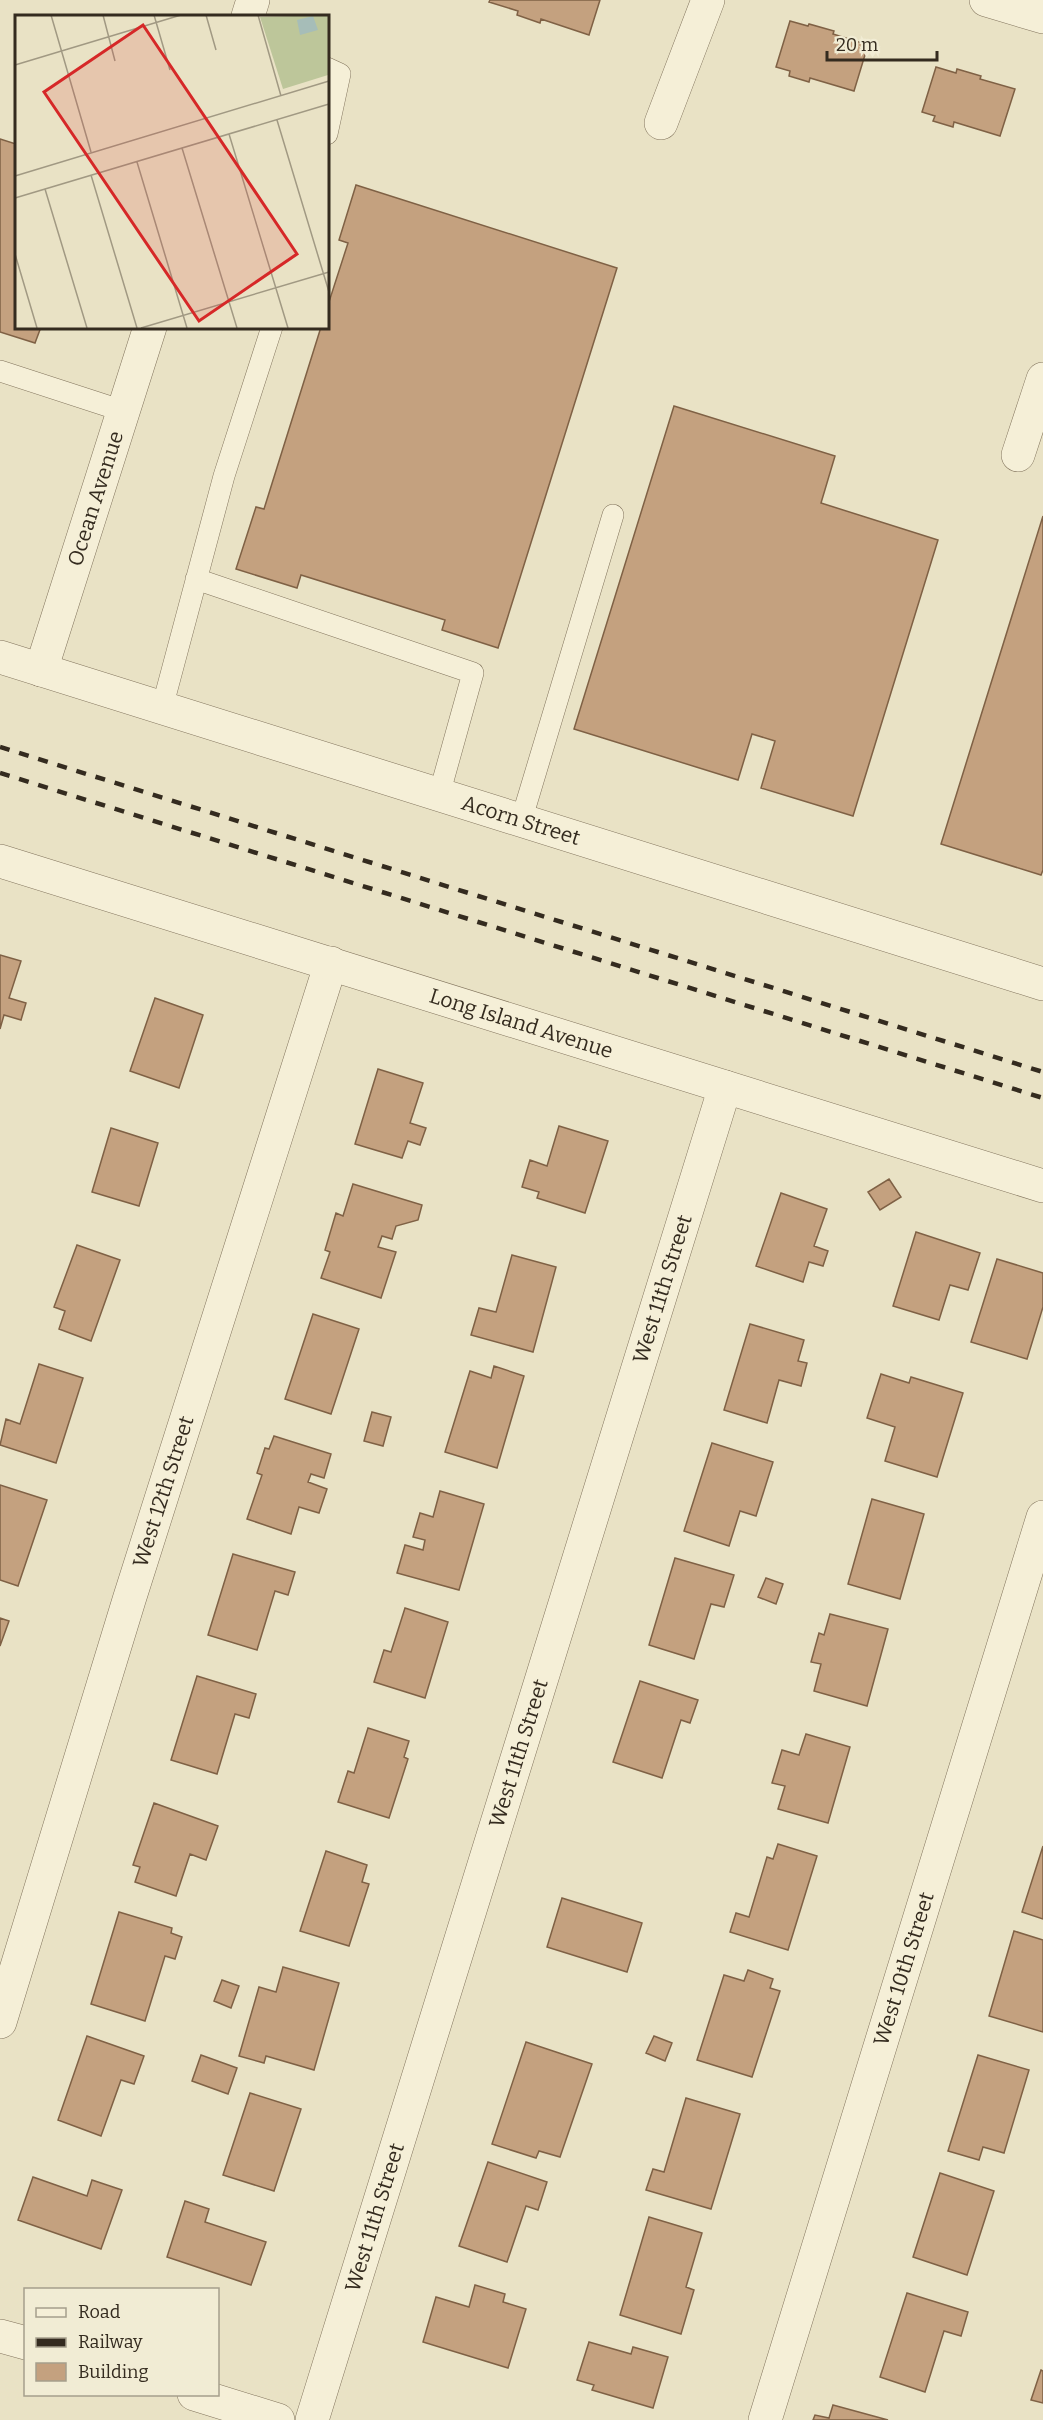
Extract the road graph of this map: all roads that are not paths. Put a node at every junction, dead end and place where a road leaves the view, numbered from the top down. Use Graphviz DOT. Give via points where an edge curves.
graph roads {
  1 [pos="253,0"];
  2 [pos="708,0"];
  3 [pos="986,0"];
  4 [pos="248,15"];
  5 [pos="1043,17"];
  6 [pos="328,68"];
  7 [pos="661,123"];
  8 [pos="328,129"];
  9 [pos="150,328"];
  10 [pos="272,328"];
  11 [pos="0,371"];
  12 [pos="1043,379"];
  13 [pos="123,411"];
  14 [pos="1018,455"];
  15 [pos="613,515"];
  16 [pos="196,579"];
  17 [pos="0,657"];
  18 [pos="41,670"];
  19 [pos="162,708"];
  20 [pos="439,795"];
  21 [pos="521,821"];
  22 [pos="0,861"];
  23 [pos="331,963"];
  24 [pos="1043,983"];
  25 [pos="725,1087"];
  26 [pos="1043,1186"];
  27 [pos="1043,1517"];
  28 [pos="0,2022"];
  29 [pos="0,2336"];
  30 [pos="24,2342"];
  31 [pos="200,2396"];
  32 [pos="278,2420"];
  33 [pos="312,2420"];
  34 [pos="765,2420"];
  1 -- 4 [label="street"];
  2 -- 7 [label="street"];
  3 -- 5 [label="street"];
  6 -- 8 [label="lane" via="340,74"];
  9 -- 13 [label="street, Ocean Avenue"];
  10 -- 16 [label="lane"];
  11 -- 13 [label="lane"];
  12 -- 14 [label="street"];
  13 -- 18 [label="street, Ocean Avenue"];
  15 -- 21 [label="lane"];
  16 -- 19 [label="lane"];
  16 -- 20 [label="lane" via="473,673"];
  17 -- 18 [label="street, Acorn Street"];
  18 -- 19 [label="street, Acorn Street"];
  19 -- 20 [label="street, Acorn Street"];
  20 -- 21 [label="street, Acorn Street"];
  21 -- 24 [label="street, Acorn Street"];
  22 -- 23 [label="street, Long Island Avenue"];
  23 -- 25 [label="street, Long Island Avenue"];
  23 -- 28 [label="street, West 12th Street" via="125,1611"];
  25 -- 26 [label="street, Long Island Avenue"];
  25 -- 33 [label="street, West 11th Street"];
  27 -- 34 [label="street, West 10th Street"];
  29 -- 30 [label="street"];
  31 -- 32 [label="street"];
}
